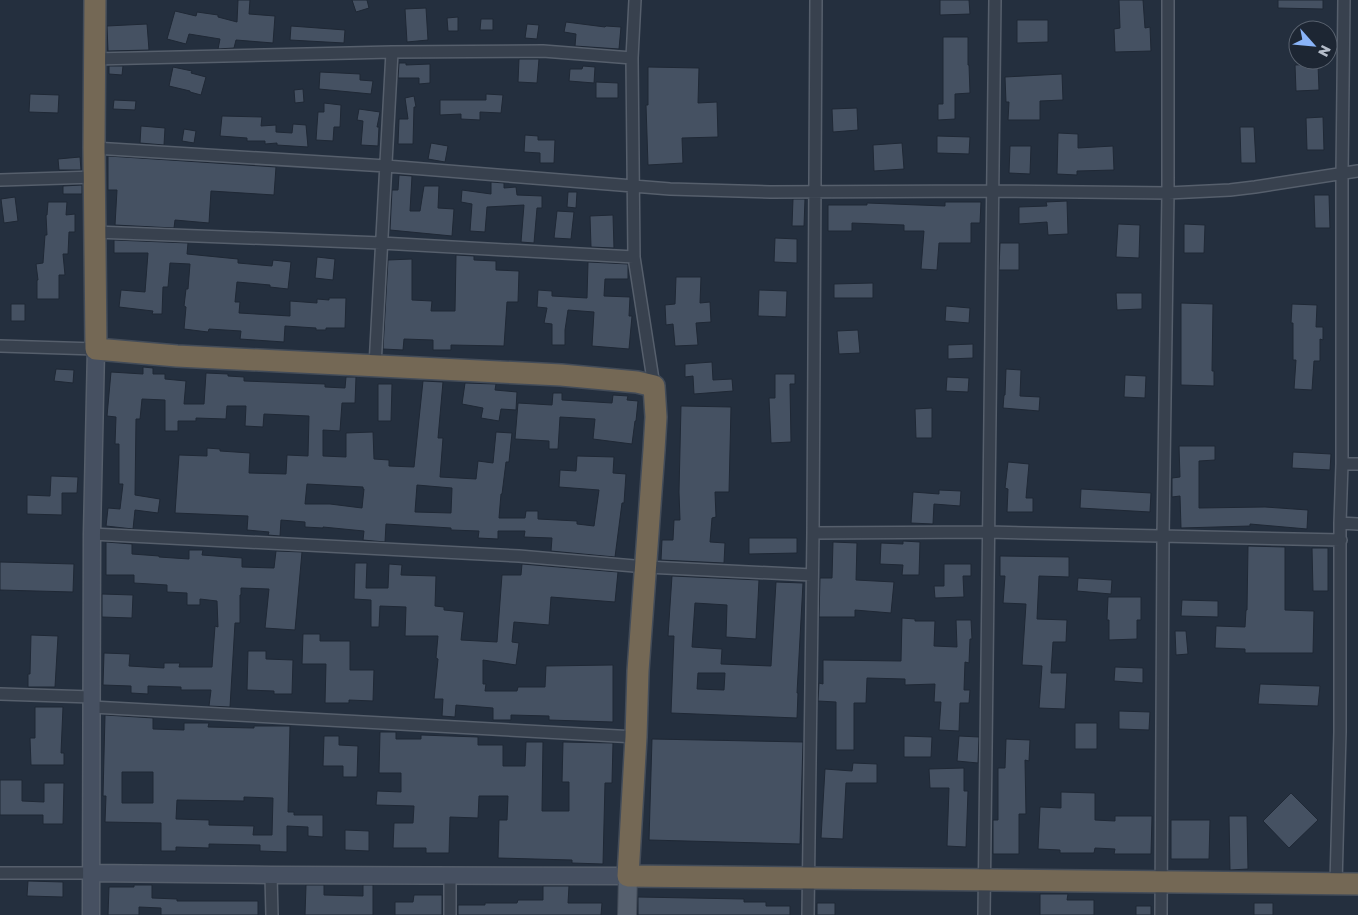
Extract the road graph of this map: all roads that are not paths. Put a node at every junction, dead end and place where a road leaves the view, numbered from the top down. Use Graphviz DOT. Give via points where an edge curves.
graph roads {
  1 [pos="96,0"];
  2 [pos="635,0"];
  3 [pos="816,0"];
  4 [pos="995,0"];
  5 [pos="1168,0"];
  6 [pos="1344,0"];
  7 [pos="392,52"];
  8 [pos="632,58"];
  9 [pos="94,59"];
  10 [pos="94,148"];
  11 [pos="386,166"];
  12 [pos="1358,171"];
  13 [pos="1342,173"];
  14 [pos="95,177"];
  15 [pos="0,180"];
  16 [pos="634,186"];
  17 [pos="814,191"];
  18 [pos="994,191"];
  19 [pos="1168,192"];
  20 [pos="95,232"];
  21 [pos="381,243"];
  22 [pos="634,257"];
  23 [pos="0,346"];
  24 [pos="96,349"];
  25 [pos="375,366"];
  26 [pos="654,386"];
  27 [pos="1342,464"];
  28 [pos="1358,464"];
  29 [pos="1340,522"];
  30 [pos="1358,524"];
  31 [pos="988,532"];
  32 [pos="813,533"];
  33 [pos="92,534"];
  34 [pos="1163,537"];
  35 [pos="1341,540"];
  36 [pos="646,567"];
  37 [pos="812,575"];
  38 [pos="0,694"];
  39 [pos="92,702"];
  40 [pos="636,737"];
  41 [pos="0,873"];
  42 [pos="92,873"];
  43 [pos="271,875"];
  44 [pos="450,876"];
  45 [pos="628,876"];
  46 [pos="808,878"];
  47 [pos="984,880"];
  48 [pos="1161,882"];
  49 [pos="1336,884"];
  50 [pos="1358,884"];
  51 [pos="91,915"];
  52 [pos="272,915"];
  53 [pos="450,915"];
  54 [pos="628,915"];
  55 [pos="808,915"];
  56 [pos="984,915"];
  57 [pos="1160,915"];
  1 -- 9 [label="highway"];
  2 -- 8 [label="street"];
  3 -- 17 [label="street"];
  4 -- 18 [label="street"];
  5 -- 19 [label="street"];
  6 -- 13 [label="street"];
  7 -- 8 [label="street" via="543,51"];
  7 -- 9 [label="street"];
  7 -- 11 [label="street"];
  8 -- 16 [label="street"];
  9 -- 10 [label="highway"];
  10 -- 11 [label="street"];
  10 -- 14 [label="highway"];
  11 -- 16 [label="street"];
  11 -- 21 [label="street"];
  12 -- 13 [label="street"];
  13 -- 19 [label="street" via="1230,190"];
  13 -- 27 [label="street"];
  14 -- 15 [label="street"];
  14 -- 20 [label="highway"];
  16 -- 17 [label="street"];
  16 -- 22 [label="street"];
  17 -- 18 [label="street"];
  17 -- 32 [label="street"];
  18 -- 19 [label="street"];
  18 -- 31 [label="street"];
  19 -- 34 [label="street"];
  20 -- 21 [label="street"];
  20 -- 24 [label="highway"];
  21 -- 22 [label="street"];
  21 -- 25 [label="street"];
  22 -- 26 [label="street"];
  23 -- 24 [label="street"];
  24 -- 25 [label="highway"];
  24 -- 33 [label="street"];
  25 -- 26 [label="highway" via="561,376"];
  26 -- 36 [label="highway" via="656,417"];
  27 -- 28 [label="street"];
  27 -- 29 [label="street"];
  29 -- 30 [label="street"];
  29 -- 35 [label="street"];
  31 -- 32 [label="street"];
  31 -- 34 [label="street"];
  31 -- 47 [label="street"];
  32 -- 37 [label="street"];
  33 -- 36 [label="street" via="519,556"];
  33 -- 39 [label="street"];
  34 -- 35 [label="street"];
  34 -- 48 [label="street"];
  35 -- 49 [label="street"];
  36 -- 37 [label="street"];
  36 -- 40 [label="highway"];
  37 -- 46 [label="street"];
  38 -- 39 [label="street"];
  39 -- 40 [label="street"];
  39 -- 42 [label="street"];
  40 -- 45 [label="highway"];
  41 -- 42 [label="street"];
  42 -- 43 [label="street"];
  42 -- 51 [label="street"];
  43 -- 44 [label="street"];
  43 -- 52 [label="street"];
  44 -- 45 [label="street"];
  44 -- 53 [label="street"];
  45 -- 46 [label="highway"];
  45 -- 54 [label="main road"];
  46 -- 47 [label="highway"];
  46 -- 55 [label="street"];
  47 -- 48 [label="highway"];
  47 -- 56 [label="street"];
  48 -- 49 [label="highway"];
  48 -- 57 [label="street"];
  49 -- 50 [label="highway"];
}
